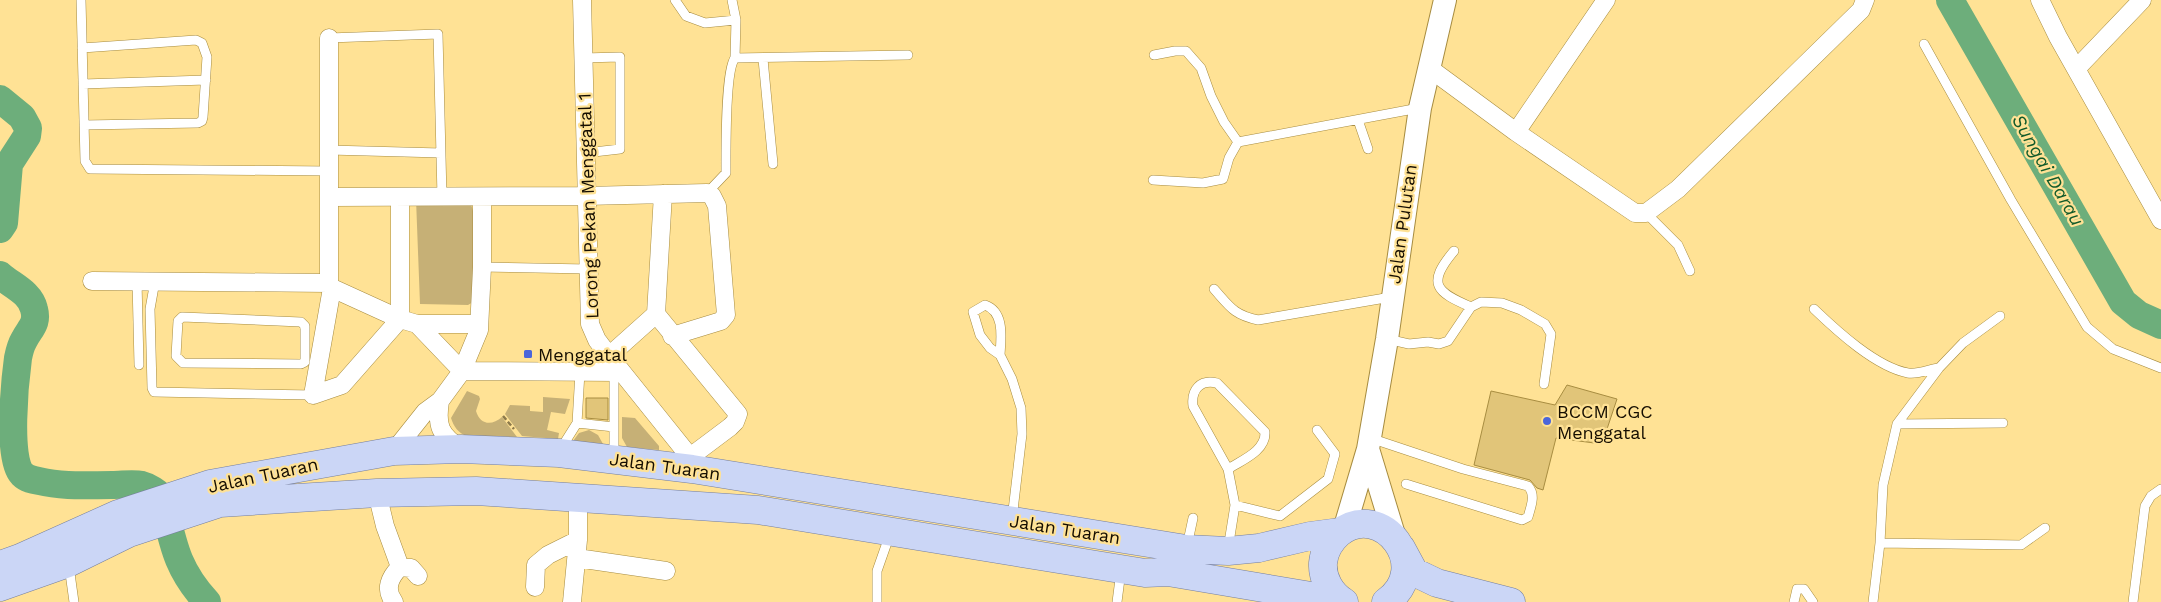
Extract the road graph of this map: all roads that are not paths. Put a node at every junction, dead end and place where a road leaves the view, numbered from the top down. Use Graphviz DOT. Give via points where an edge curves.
graph roads {
  1 [pos="81,0"];
  2 [pos="582,0"];
  3 [pos="675,0"];
  4 [pos="732,0"];
  5 [pos="1445,0"];
  6 [pos="1606,0"];
  7 [pos="1865,0"];
  8 [pos="2040,0"];
  9 [pos="2142,0"];
  10 [pos="736,20"];
  11 [pos="329,38"];
  12 [pos="1924,44"];
  13 [pos="82,48"];
  14 [pos="908,55"];
  15 [pos="1154,55"];
  16 [pos="583,58"];
  17 [pos="735,58"];
  18 [pos="763,59"];
  19 [pos="1430,68"];
  20 [pos="2077,68"];
  21 [pos="206,80"];
  22 [pos="83,84"];
  23 [pos="1420,108"];
  24 [pos="1358,120"];
  25 [pos="84,125"];
  26 [pos="1516,132"];
  27 [pos="1238,142"];
  28 [pos="1368,149"];
  29 [pos="329,150"];
  30 [pos="441,153"];
  31 [pos="585,153"];
  32 [pos="773,164"];
  33 [pos="329,171"];
  34 [pos="1153,180"];
  35 [pos="707,192"];
  36 [pos="2155,193"];
  37 [pos="663,194"];
  38 [pos="586,196"];
  39 [pos="400,197"];
  40 [pos="442,197"];
  41 [pos="482,197"];
  42 [pos="329,198"];
  43 [pos="1646,214"];
  44 [pos="2161,220"];
  45 [pos="1454,252"];
  46 [pos="482,268"];
  47 [pos="588,269"];
  48 [pos="1690,271"];
  49 [pos="92,281"];
  50 [pos="146,281"];
  51 [pos="330,285"];
  52 [pos="1214,289"];
  53 [pos="1392,297"];
  54 [pos="1471,307"];
  55 [pos="1814,309"];
  56 [pos="656,314"];
  57 [pos="2000,316"];
  58 [pos="408,322"];
  59 [pos="479,324"];
  60 [pos="672,336"];
  61 [pos="1387,339"];
  62 [pos="313,344"];
  63 [pos="1000,355"];
  64 [pos="139,365"];
  65 [pos="615,367"];
  66 [pos="1939,368"];
  67 [pos="2161,368"];
  68 [pos="462,371"];
  69 [pos="580,372"];
  70 [pos="1544,384"];
  71 [pos="313,394"];
  72 [pos="440,401"];
  73 [pos="577,423"];
  74 [pos="2003,423"];
  75 [pos="1897,424"];
  76 [pos="614,427"];
  77 [pos="1318,430"];
  78 [pos="1369,443"];
  79 [pos="461,449"];
  80 [pos="394,451"];
  81 [pos="559,452"];
  82 [pos="618,459"];
  83 [pos="691,463"];
  84 [pos="1228,469"];
  85 [pos="1406,484"];
  86 [pos="819,488"];
  87 [pos="2161,489"];
  88 [pos="377,492"];
  89 [pos="215,494"];
  90 [pos="578,497"];
  91 [pos="1236,506"];
  92 [pos="758,510"];
  93 [pos="1192,518"];
  94 [pos="1012,520"];
  95 [pos="124,523"];
  96 [pos="2045,528"];
  97 [pos="891,531"];
  98 [pos="1342,531"];
  99 [pos="578,540"];
  100 [pos="1398,542"];
  101 [pos="1880,543"];
  102 [pos="1186,549"];
  103 [pos="1228,551"];
  104 [pos="577,558"];
  105 [pos="68,563"];
  106 [pos="0,565"];
  107 [pos="400,567"];
  108 [pos="1133,570"];
  109 [pos="666,571"];
  110 [pos="418,576"];
  111 [pos="0,587"];
  112 [pos="535,587"];
  113 [pos="1343,601"];
  114 [pos="74,602"];
  115 [pos="394,602"];
  116 [pos="572,602"];
  117 [pos="877,602"];
  118 [pos="1117,602"];
  119 [pos="1250,602"];
  120 [pos="1388,602"];
  121 [pos="1511,602"];
  122 [pos="1794,602"];
  123 [pos="1813,602"];
  124 [pos="1873,602"];
  125 [pos="2133,602"];
  1 -- 13 [label="lane"];
  2 -- 16 [label="street, Lorong Pekan Menggatal 1"];
  3 -- 10 [label="lane" via="686,16 705,23"];
  4 -- 10 [label="lane"];
  5 -- 19 [label="street, Jalan Pulutan"];
  6 -- 26 [label="street"];
  7 -- 43 [label="street" via="1861,10 1799,71 1678,189"];
  8 -- 20 [label="street"];
  9 -- 20 [label="street"];
  10 -- 17 [label="lane"];
  11 -- 29 [label="street"];
  11 -- 30 [label="lane" via="438,34"];
  12 -- 67 [label="lane" via="2087,327 2113,349"];
  13 -- 21 [label="lane" via="196,40 205,48"];
  13 -- 22 [label="lane"];
  14 -- 18 [label="lane"];
  15 -- 27 [label="lane" via="1186,51 1201,68 1224,122"];
  16 -- 31 [label="street, Lorong Pekan Menggatal 1"];
  16 -- 31 [label="lane" via="620,56 620,149"];
  17 -- 18 [label="lane"];
  17 -- 35 [label="lane" via="730,66 728,84 726,173"];
  18 -- 32 [label="lane"];
  19 -- 23 [label="street, Jalan Pulutan"];
  19 -- 26 [label="street"];
  20 -- 36 [label="street"];
  21 -- 22 [label="lane"];
  21 -- 25 [label="lane" via="203,117 198,123"];
  22 -- 25 [label="lane"];
  23 -- 24 [label="lane"];
  23 -- 53 [label="street, Jalan Pulutan"];
  24 -- 27 [label="lane"];
  24 -- 28 [label="lane"];
  25 -- 33 [label="lane" via="85,161 90,169 95,170"];
  26 -- 43 [label="street" via="1635,213"];
  27 -- 34 [label="lane" via="1222,179 1203,183"];
  29 -- 30 [label="lane"];
  29 -- 33 [label="street"];
  30 -- 40 [label="lane"];
  31 -- 38 [label="street, Lorong Pekan Menggatal 1"];
  33 -- 42 [label="street"];
  35 -- 37 [label="street"];
  35 -- 60 [label="street" via="717,206 726,315 721,321"];
  36 -- 44 [label="street"];
  37 -- 38 [label="street"];
  37 -- 56 [label="street"];
  38 -- 41 [label="street"];
  38 -- 47 [label="street, Lorong Pekan Menggatal 1"];
  39 -- 40 [label="street"];
  39 -- 42 [label="street"];
  39 -- 58 [label="street"];
  40 -- 41 [label="street"];
  41 -- 46 [label="street"];
  42 -- 51 [label="street"];
  43 -- 48 [label="lane" via="1678,246"];
  45 -- 54 [label="lane" via="1437,276 1439,286 1445,294"];
  46 -- 47 [label="lane"];
  46 -- 59 [label="street"];
  47 -- 65 [label="street, Lorong Pekan Menggatal 1" via="590,324"];
  49 -- 50 [label="street"];
  50 -- 51 [label="street"];
  50 -- 64 [label="lane"];
  50 -- 71 [label="lane" via="154,392"];
  51 -- 58 [label="street"];
  51 -- 62 [label="street"];
  52 -- 53 [label="lane" via="1233,310 1243,317 1258,320"];
  53 -- 61 [label="street, Jalan Pulutan"];
  54 -- 61 [label="lane" via="1448,341 1409,344"];
  54 -- 70 [label="lane" via="1481,302 1502,303 1545,324 1551,334"];
  55 -- 66 [label="lane" via="1839,333 1886,365 1910,374"];
  56 -- 60 [label="street"];
  56 -- 65 [label="street"];
  57 -- 66 [label="lane" via="1963,343"];
  58 -- 59 [label="street"];
  58 -- 68 [label="street"];
  58 -- 71 [label="street" via="342,385"];
  59 -- 68 [label="street"];
  60 -- 83 [label="street" via="738,414 735,422"];
  61 -- 78 [label="street, Jalan Pulutan"];
  62 -- 62 [label="lane" via="302,364 192,363 180,361 176,356 178,321 182,317 301,322"];
  62 -- 71 [label="street"];
  63 -- 63 [label="lane" via="980,335 975,320 973,312 985,305 991,307 1000,324"];
  63 -- 94 [label="lane" via="1021,408 1022,434"];
  65 -- 69 [label="street"];
  65 -- 76 [label="lane"];
  65 -- 83 [label="street, Lorong Pekan Menggatal 1"];
  66 -- 75 [label="lane"];
  68 -- 69 [label="street"];
  68 -- 72 [label="street"];
  69 -- 73 [label="lane"];
  72 -- 79 [label="street" via="437,419 445,438"];
  72 -- 80 [label="street" via="425,412"];
  73 -- 76 [label="lane"];
  73 -- 81 [label="lane"];
  74 -- 75 [label="lane"];
  75 -- 101 [label="lane" via="1883,485"];
  76 -- 82 [label="lane" via="614,449"];
  77 -- 91 [label="lane" via="1335,454 1328,479 1280,516"];
  78 -- 85 [label="lane" via="1528,486 1533,497 1528,517 1522,520"];
  78 -- 98 [label="street, Jalan Pulutan"];
  78 -- 100 [label="street, Jalan Pulutan"];
  79 -- 80 [label="main road, Jalan Tuaran"];
  79 -- 81 [label="main road, Jalan Tuaran"];
  79 -- 92 [label="main road" via="508,464 736,494"];
  80 -- 89 [label="main road, Jalan Tuaran" via="323,462"];
  81 -- 82 [label="main road, Jalan Tuaran"];
  82 -- 83 [label="main road, Jalan Tuaran"];
  83 -- 86 [label="main road, Jalan Tuaran"];
  84 -- 84 [label="lane" via="1193,406 1193,392 1207,382 1217,383 1266,432 1260,448"];
  84 -- 91 [label="lane"];
  86 -- 94 [label="main road, Jalan Tuaran"];
  86 -- 108 [label="main road" via="800,490 796,499 801,504 1108,554"];
  87 -- 125 [label="lane" via="2145,506"];
  88 -- 89 [label="main road, Jalan Tuaran"];
  88 -- 90 [label="main road, Jalan Tuaran" via="476,491"];
  88 -- 107 [label="street"];
  89 -- 95 [label="main road, Jalan Tuaran"];
  90 -- 92 [label="main road, Jalan Tuaran"];
  90 -- 99 [label="street"];
  91 -- 103 [label="lane"];
  92 -- 97 [label="main road, Jalan Tuaran"];
  93 -- 102 [label="lane"];
  94 -- 102 [label="main road, Jalan Tuaran"];
  95 -- 105 [label="main road, Jalan Tuaran"];
  95 -- 106 [label="main road, Jalan Tuaran"];
  96 -- 101 [label="lane" via="2021,545"];
  97 -- 108 [label="main road, Jalan Tuaran"];
  97 -- 117 [label="lane" via="877,571"];
  98 -- 100 [label="main road, Jalan Tuaran" via="1352,526 1371,525 1388,532"];
  98 -- 103 [label="main road, Jalan Tuaran"];
  98 -- 113 [label="main road" via="1327,547 1323,567 1328,586"];
  99 -- 104 [label="street"];
  99 -- 112 [label="street" via="536,565"];
  100 -- 120 [label="main road" via="1406,561 1405,576"];
  100 -- 121 [label="main road" via="1414,572 1437,583"];
  101 -- 124 [label="lane"];
  102 -- 103 [label="main road, Jalan Tuaran"];
  104 -- 109 [label="street"];
  104 -- 116 [label="street"];
  105 -- 111 [label="main road, Jalan Tuaran"];
  105 -- 114 [label="lane"];
  107 -- 110 [label="street" via="411,568"];
  107 -- 115 [label="street" via="388,585"];
  108 -- 113 [label="main road, Jalan Tuaran" via="1168,572"];
  108 -- 118 [label="lane"];
  108 -- 119 [label="main road"];
  122 -- 123 [label="lane" via="1797,589 1804,589"];
}
